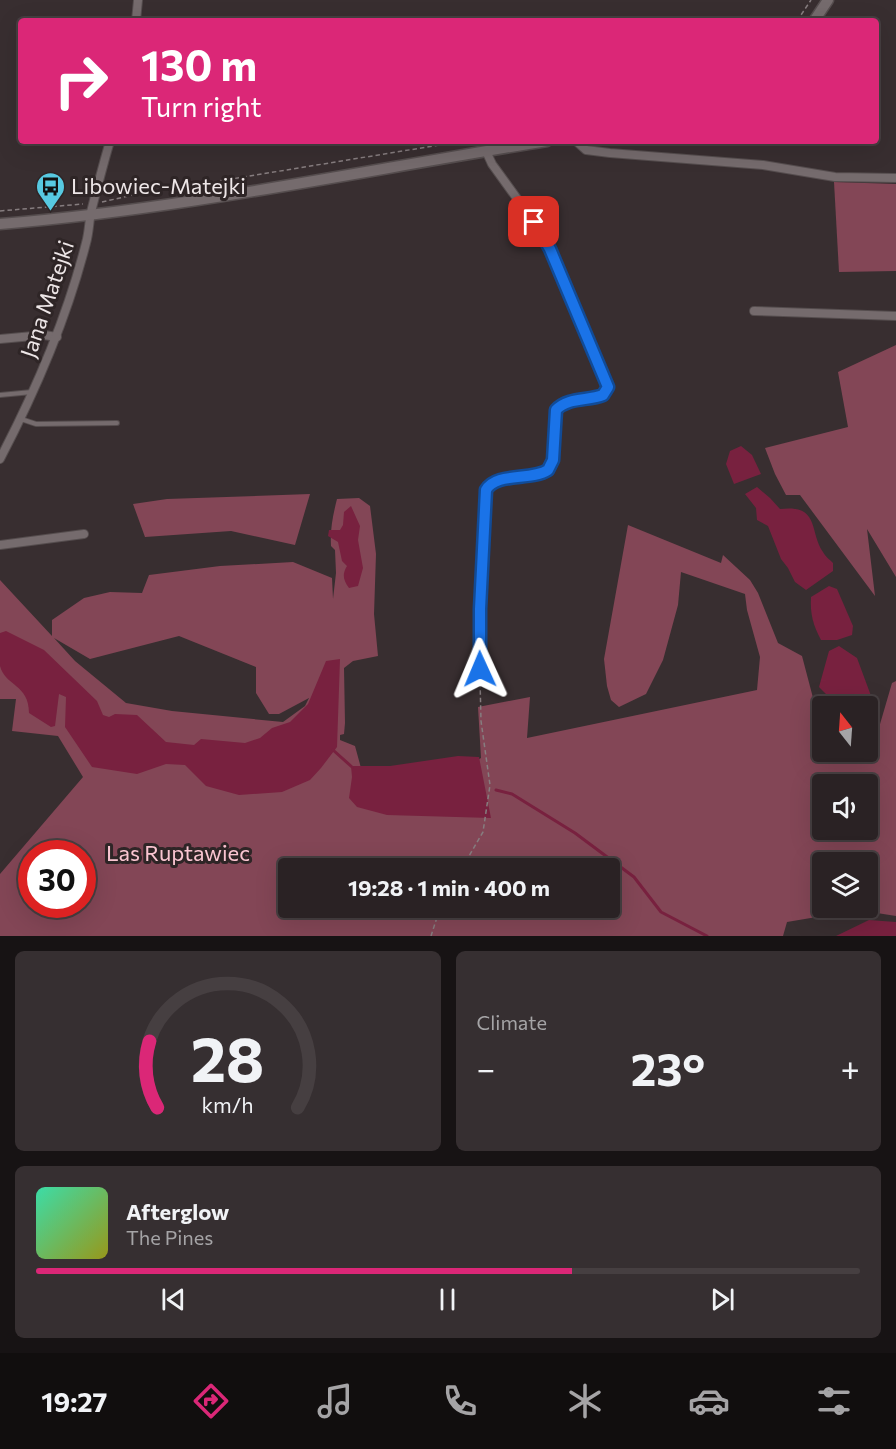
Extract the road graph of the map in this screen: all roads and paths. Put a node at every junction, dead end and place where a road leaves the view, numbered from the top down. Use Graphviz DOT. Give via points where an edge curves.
graph roads {
  1 [pos="138,0"];
  2 [pos="811,0"];
  3 [pos="828,0"];
  4 [pos="136,18"];
  5 [pos="799,18"];
  6 [pos="816,18"];
  7 [pos="109,144"];
  8 [pos="446,144"];
  9 [pos="529,144"];
  10 [pos="579,144"];
  11 [pos="486,151"];
  12 [pos="896,177"];
  13 [pos="93,203"];
  14 [pos="0,211"];
  15 [pos="90,215"];
  16 [pos="0,224"];
  17 [pos="754,311"];
  18 [pos="896,316"];
  19 [pos="57,337"];
  20 [pos="0,339"];
  21 [pos="32,392"];
  22 [pos="0,395"];
  23 [pos="21,419"];
  24 [pos="117,423"];
  25 [pos="0,459"];
  26 [pos="84,534"];
  27 [pos="0,546"];
  28 [pos="480,669"];
  29 [pos="468,858"];
  30 [pos="437,918"];
  31 [pos="431,936"];
  1 -- 4 [label="street"];
  2 -- 5 [label="path"];
  3 -- 6 [label="street"];
  7 -- 13 [label="street, Jana Matejki"];
  8 -- 13 [label="path"];
  9 -- 11 [label="street"];
  10 -- 12 [label="street" via="586,150 763,165 835,177"];
  11 -- 15 [label="street"];
  11 -- 28 [label="street" via="550,249 608,387 603,395 569,402 556,410 553,460 548,470 494,482 486,490"];
  13 -- 14 [label="path"];
  13 -- 15 [label="street, Jana Matejki"];
  15 -- 16 [label="street"];
  15 -- 19 [label="street, Jana Matejki" via="87,241"];
  17 -- 18 [label="street"];
  19 -- 20 [label="street"];
  19 -- 21 [label="street, Jana Matejki"];
  21 -- 22 [label="lane"];
  21 -- 23 [label="street, Jana Matejki"];
  23 -- 24 [label="lane" via="36,424"];
  23 -- 25 [label="street, Jana Matejki"];
  26 -- 27 [label="street"];
  28 -- 29 [label="path" via="481,721 490,785 483,832"];
  30 -- 31 [label="path"];
}
